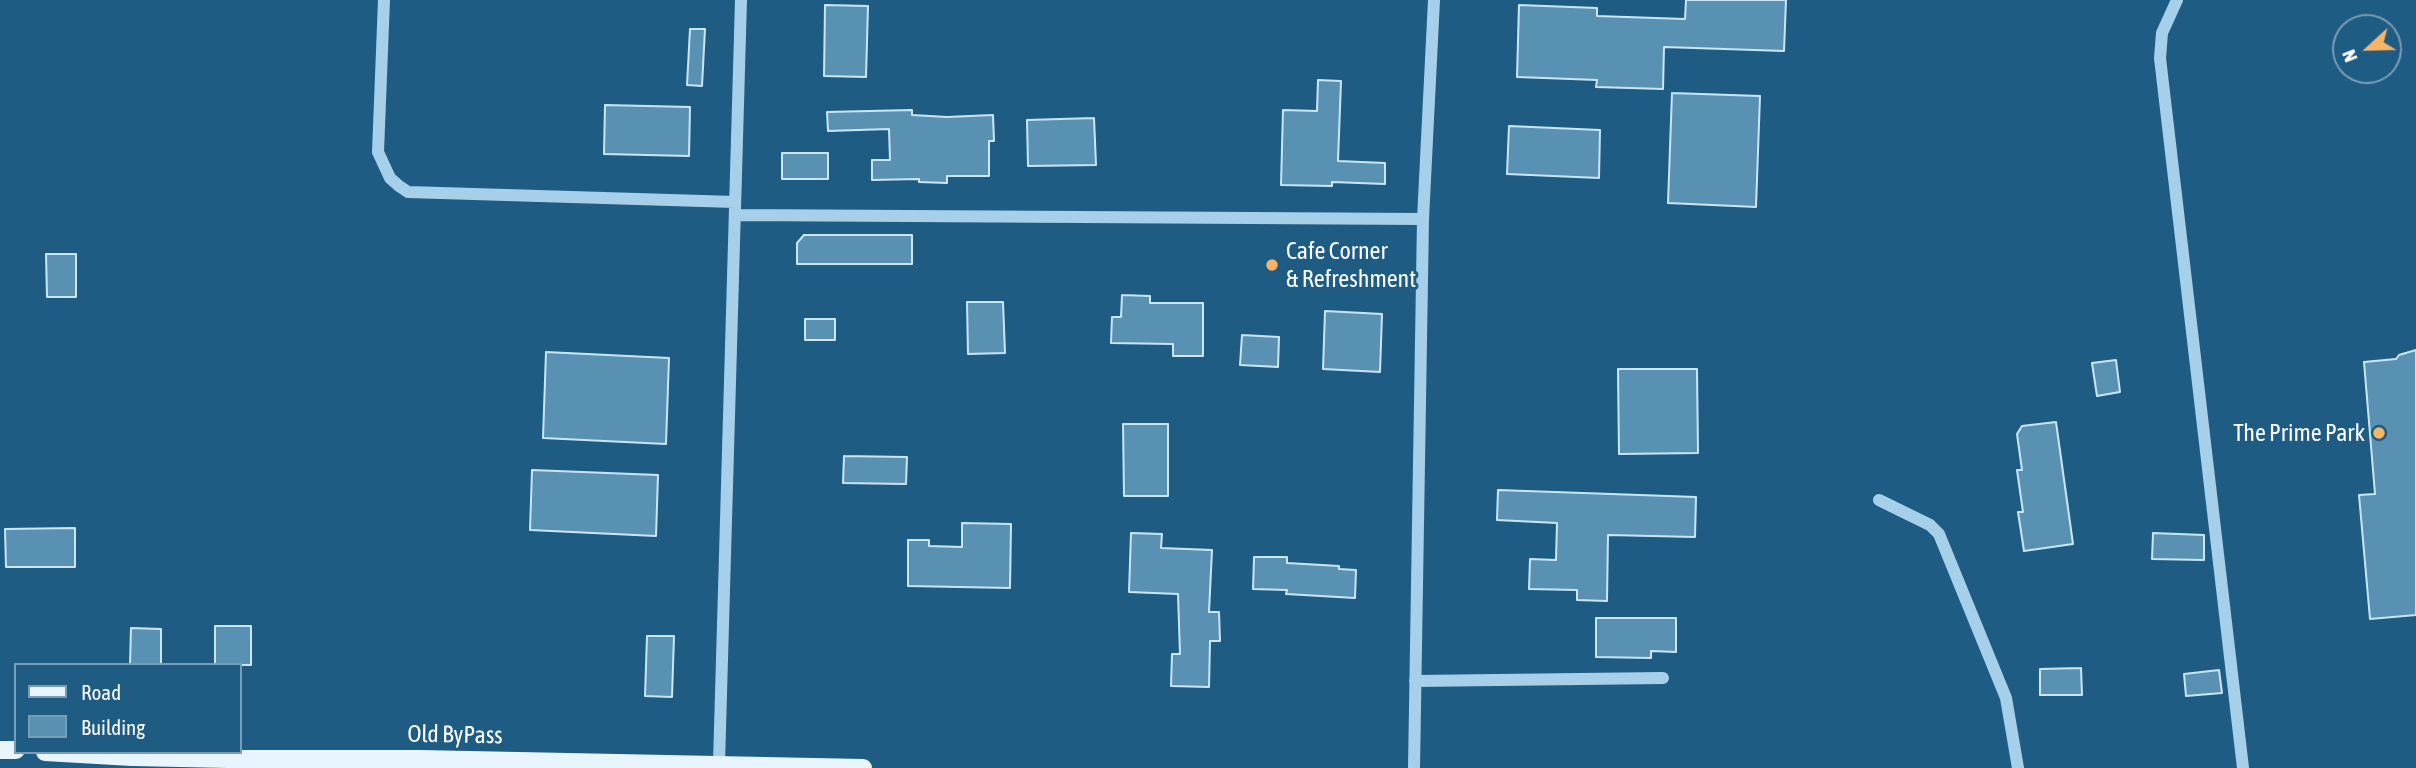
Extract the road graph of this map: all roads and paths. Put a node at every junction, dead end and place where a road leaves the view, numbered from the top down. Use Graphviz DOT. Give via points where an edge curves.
graph roads {
  1 [pos="384,0"];
  2 [pos="741,0"];
  3 [pos="1434,0"];
  4 [pos="2177,0"];
  5 [pos="735,208"];
  6 [pos="1423,219"];
  7 [pos="1879,500"];
  8 [pos="1663,678"];
  9 [pos="1415,681"];
  10 [pos="61,754"];
  11 [pos="132,763"];
  12 [pos="420,763"];
  13 [pos="719,763"];
  14 [pos="228,764"];
  15 [pos="863,768"];
  16 [pos="1414,768"];
  17 [pos="2018,768"];
  18 [pos="2243,768"];
  1 -- 5 [label="lane" via="378,152 399,187 408,192"];
  2 -- 5 [label="lane"];
  3 -- 6 [label="lane"];
  4 -- 18 [label="lane" via="2162,33 2160,58"];
  5 -- 6 [label="lane"];
  5 -- 13 [label="lane"];
  6 -- 9 [label="lane"];
  7 -- 17 [label="lane" via="1939,534 2006,698"];
  8 -- 9 [label="lane"];
  9 -- 16 [label="lane"];
  10 -- 11 [label="main road, Old ByPass"];
  11 -- 14 [label="main road, Old ByPass"];
  12 -- 13 [label="main road, Old ByPass"];
  12 -- 14 [label="main road, Old ByPass"];
  13 -- 15 [label="main road, Old ByPass"];
}
